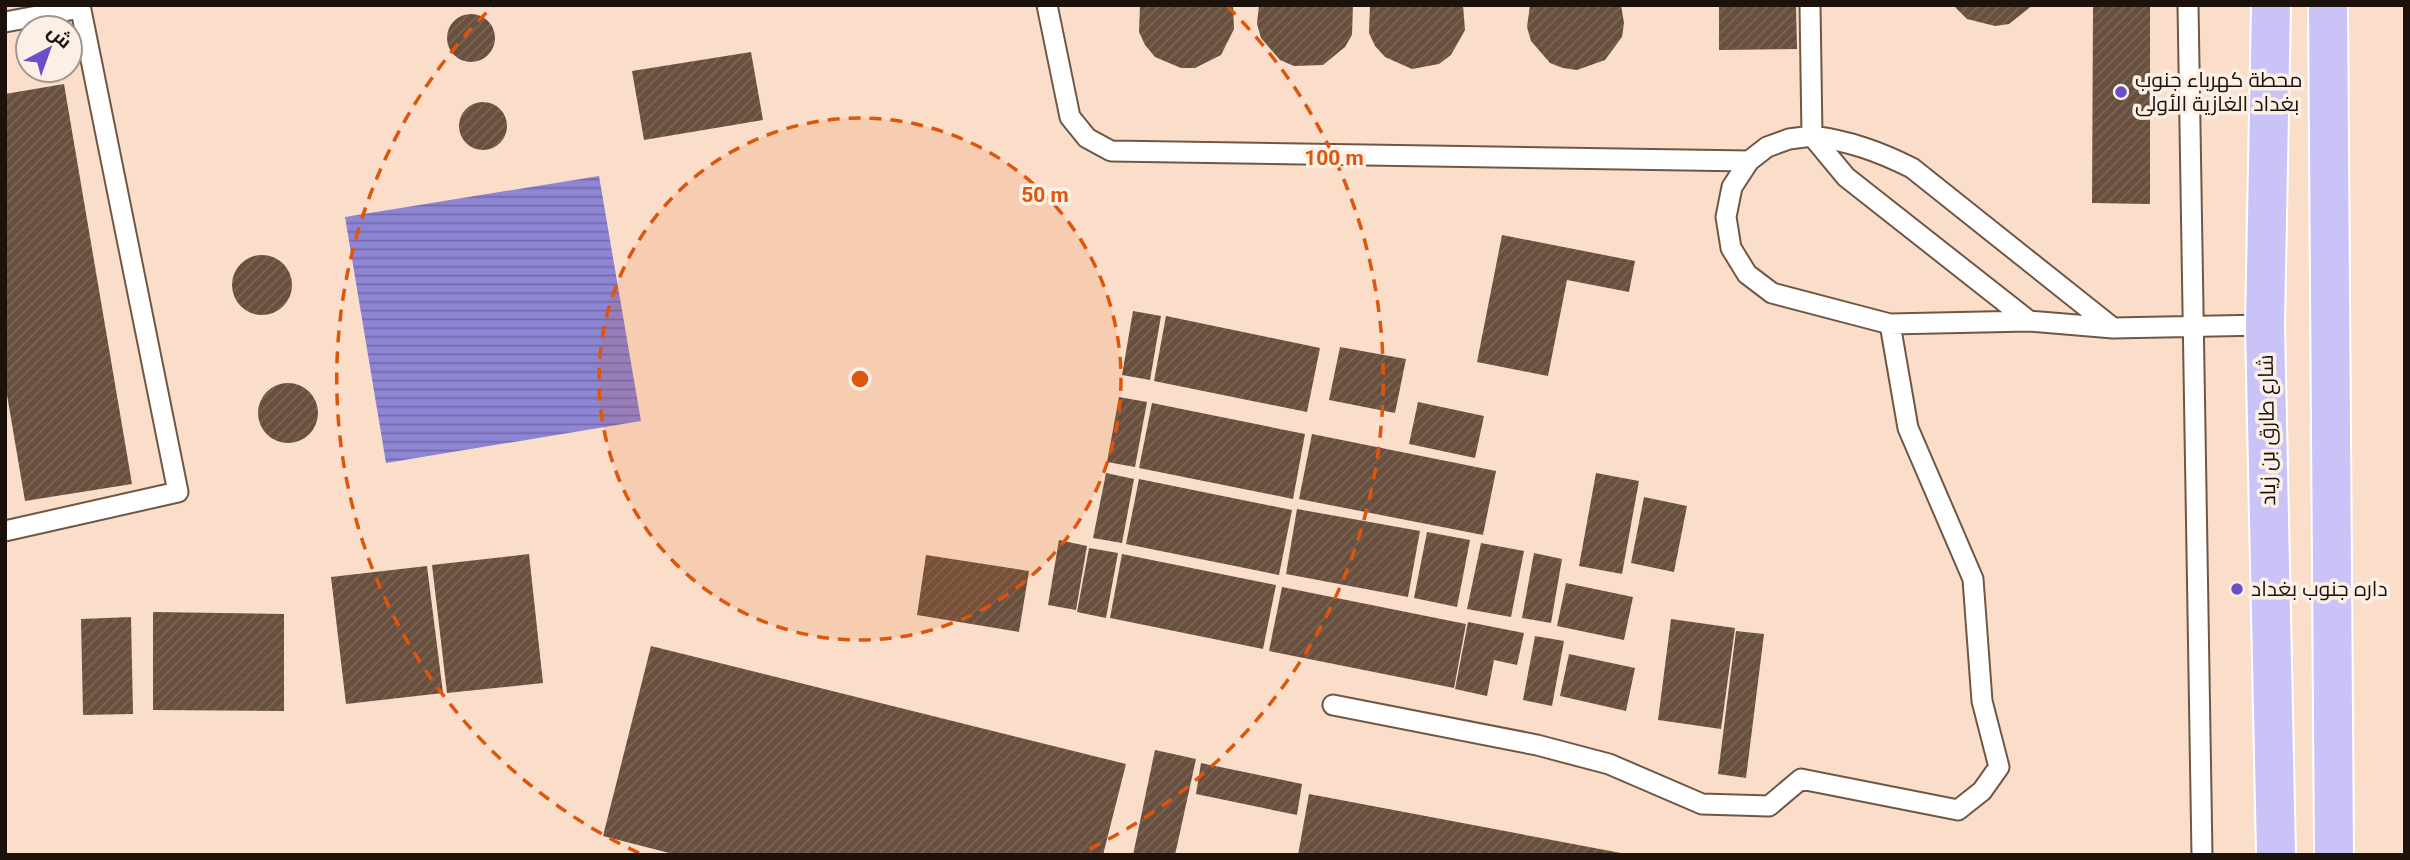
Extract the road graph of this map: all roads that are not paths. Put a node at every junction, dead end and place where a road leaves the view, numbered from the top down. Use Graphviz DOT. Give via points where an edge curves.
graph roads {
  1 [pos="1047,5"];
  2 [pos="1810,5"];
  3 [pos="2188,5"];
  4 [pos="2271,5"];
  5 [pos="2328,5"];
  6 [pos="80,6"];
  7 [pos="5,22"];
  8 [pos="1812,136"];
  9 [pos="1749,161"];
  10 [pos="2029,321"];
  11 [pos="1890,324"];
  12 [pos="2265,326"];
  13 [pos="2194,327"];
  14 [pos="2113,328"];
  15 [pos="5,531"];
  16 [pos="1333,705"];
  17 [pos="2202,855"];
  18 [pos="2276,855"];
  19 [pos="2334,855"];
  1 -- 9 [label="lane" via="1070,117 1087,138 1111,151"];
  2 -- 8 [label="lane"];
  3 -- 13 [label="lane"];
  4 -- 12 [label="main road, شارع طارق بن زياد"];
  5 -- 19 [label="main road"];
  6 -- 7 [label="lane"];
  6 -- 15 [label="lane" via="178,492"];
  8 -- 9 [label="lane" via="1767,147"];
  8 -- 10 [label="lane" via="1846,177"];
  8 -- 14 [label="lane" via="1869,148 1912,168"];
  9 -- 11 [label="lane" via="1732,187 1726,217 1731,248 1747,274 1772,293"];
  10 -- 11 [label="lane"];
  10 -- 14 [label="lane"];
  11 -- 16 [label="lane" via="1908,428 1973,579 1982,701 1999,767 1982,790 1958,810 1801,779 1769,806 1702,804 1609,764 1537,745"];
  12 -- 13 [label="lane"];
  12 -- 18 [label="main road, شارع طارق بن زياد"];
  13 -- 14 [label="lane"];
  13 -- 17 [label="lane"];
}
